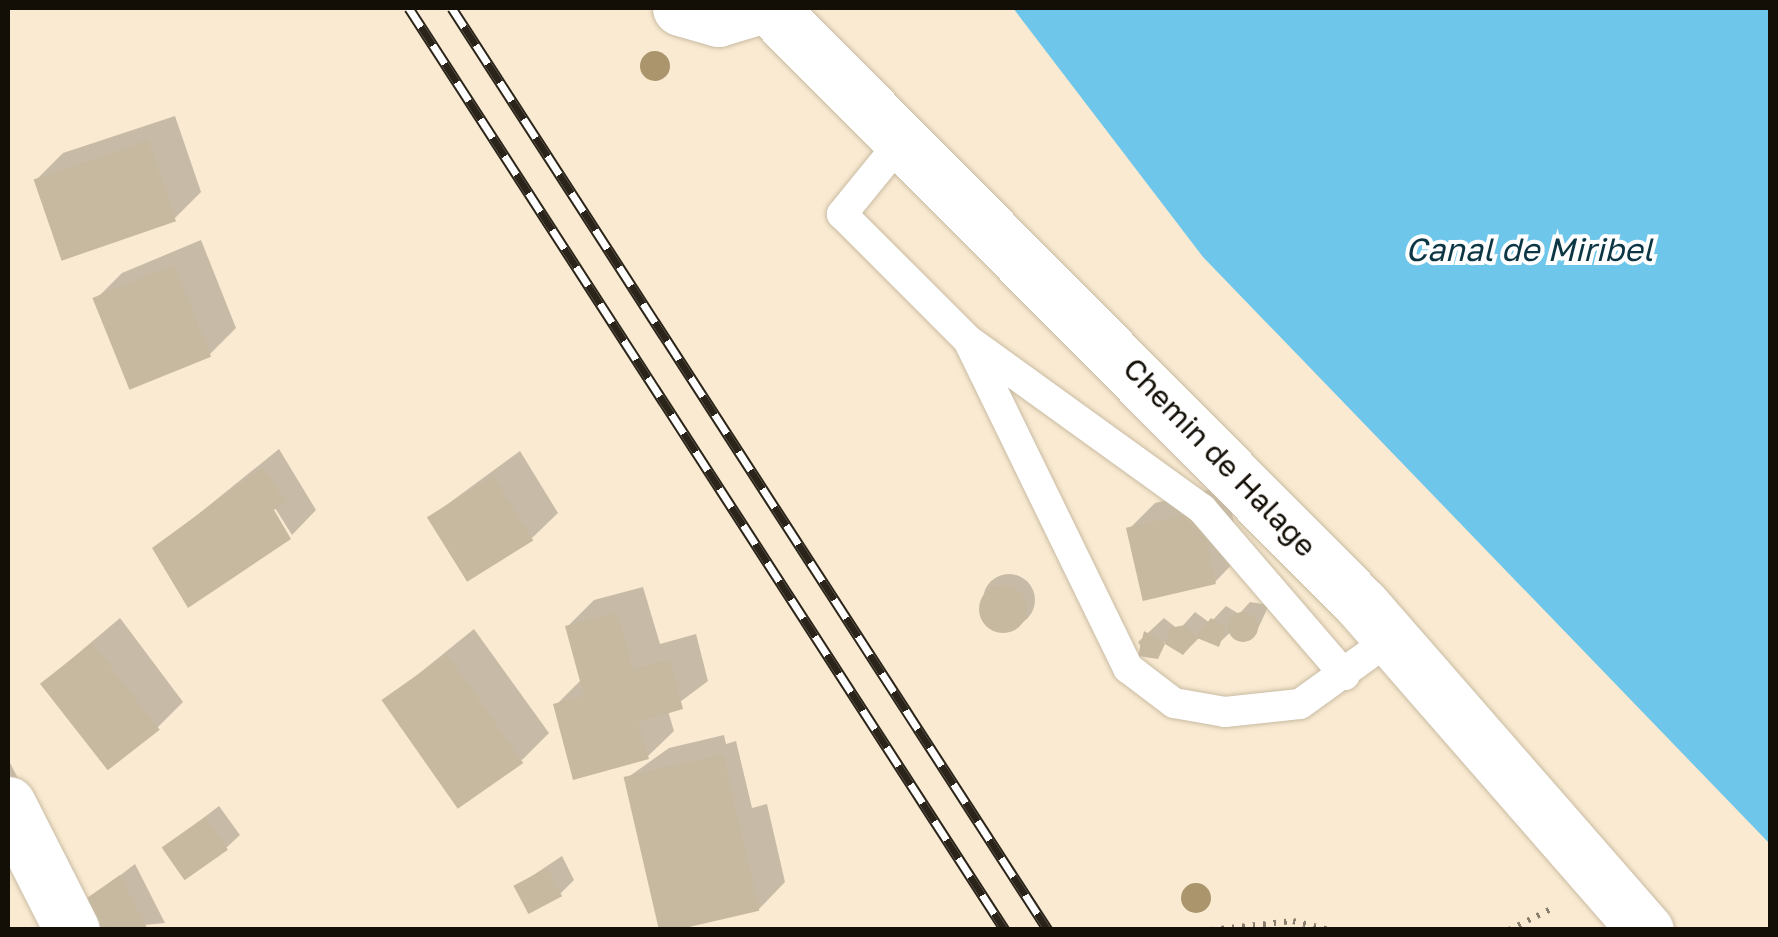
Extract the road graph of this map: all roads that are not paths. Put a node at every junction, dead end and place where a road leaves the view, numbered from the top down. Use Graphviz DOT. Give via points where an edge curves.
graph roads {
  1 [pos="680,8"];
  2 [pos="755,8"];
  3 [pos="770,8"];
  4 [pos="904,139"];
  5 [pos="968,340"];
  6 [pos="1390,639"];
  7 [pos="1345,675"];
  8 [pos="8,804"];
  9 [pos="72,930"];
  10 [pos="1646,930"];
  1 -- 2 [label="street" via="718,19"];
  3 -- 4 [label="street, Chemin de Halage"];
  4 -- 5 [label="lane" via="842,214"];
  4 -- 6 [label="street, Chemin de Halage"];
  5 -- 7 [label="lane" via="1202,509"];
  5 -- 7 [label="lane" via="1128,668 1174,703 1225,712 1300,704"];
  6 -- 7 [label="lane"];
  6 -- 10 [label="street, Chemin de Halage"];
  8 -- 9 [label="street"];
}
